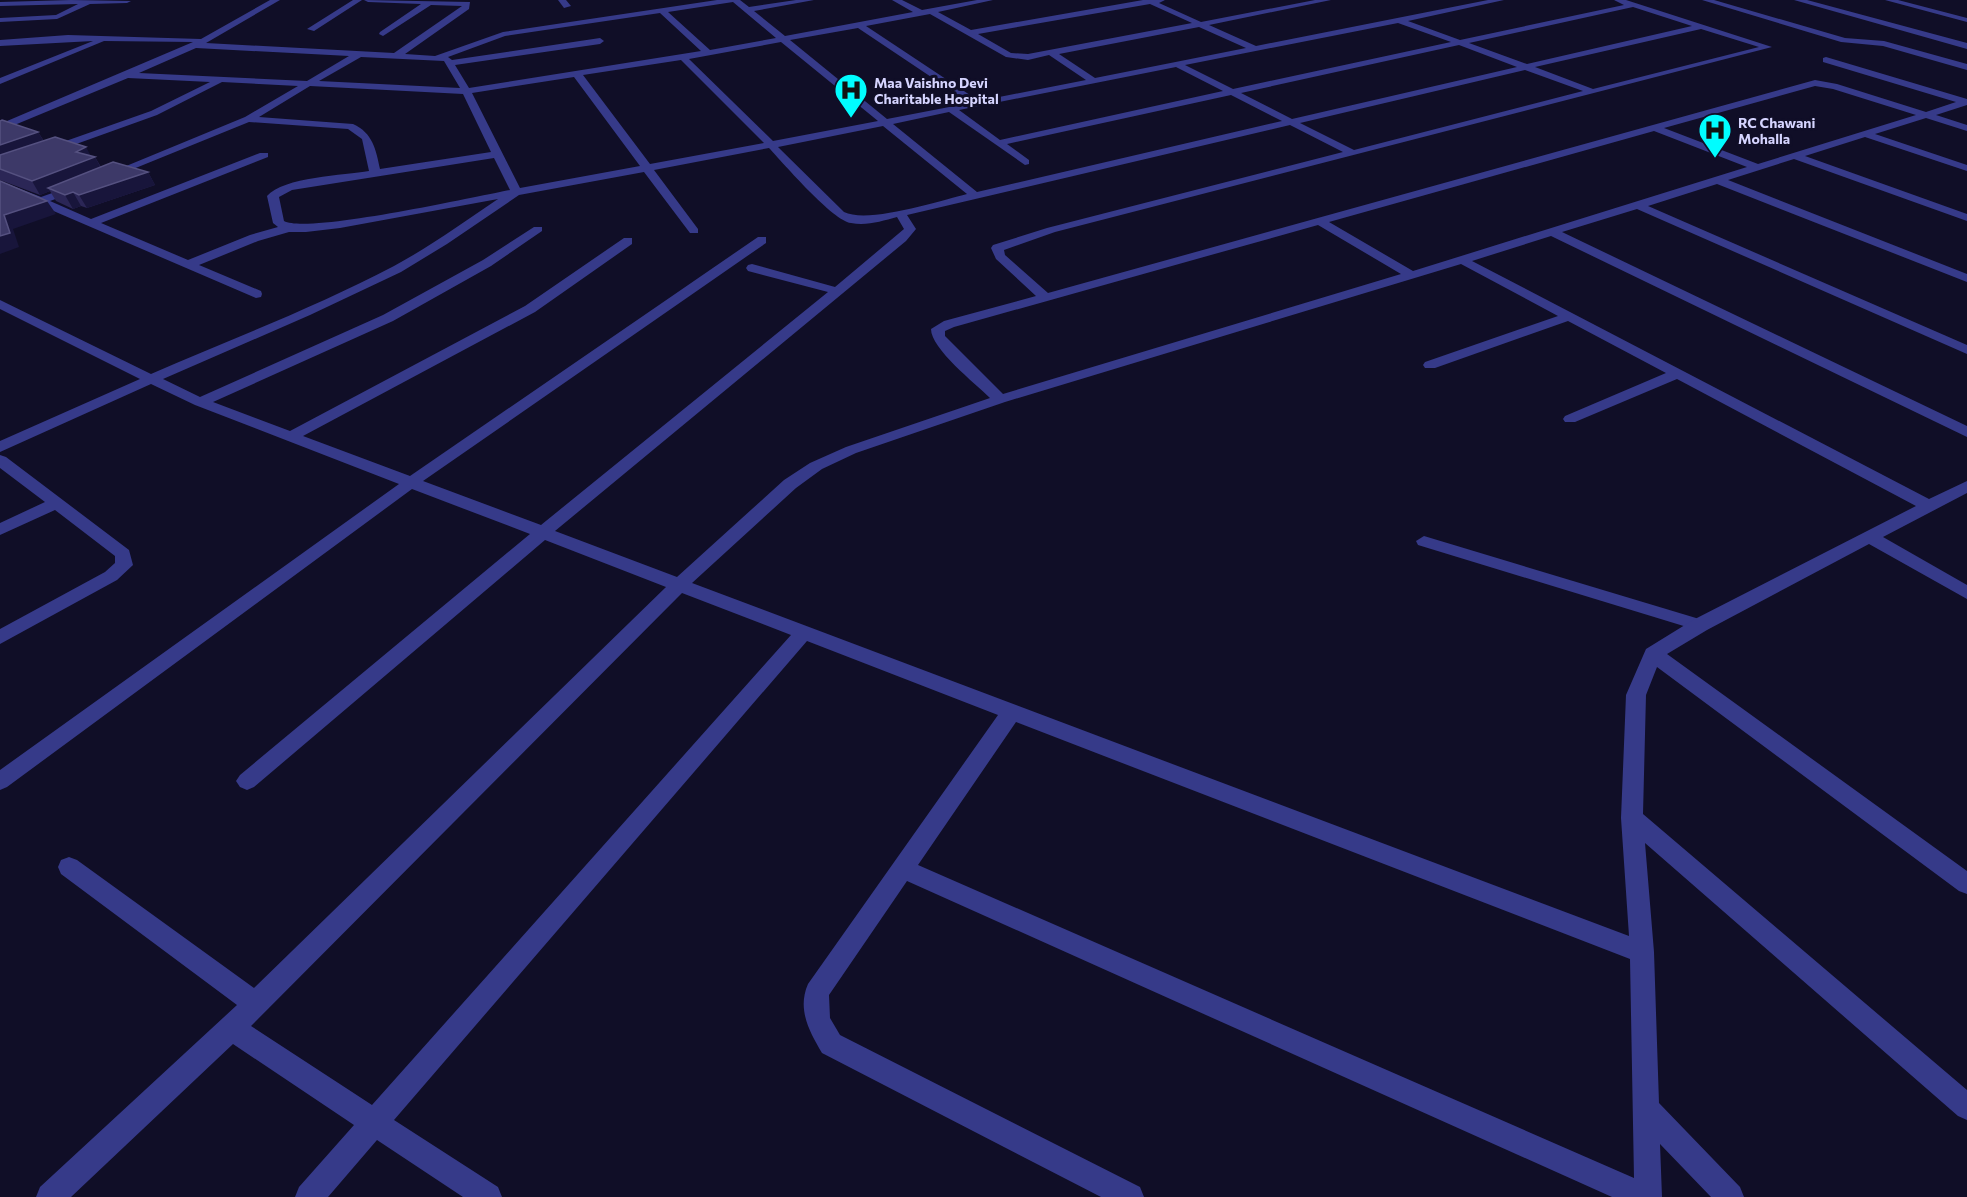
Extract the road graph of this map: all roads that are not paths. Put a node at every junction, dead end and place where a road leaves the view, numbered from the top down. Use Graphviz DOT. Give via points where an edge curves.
graph roads {
  1 [pos="276,0"];
  2 [pos="358,0"];
  3 [pos="369,0"];
  4 [pos="734,0"];
  5 [pos="810,0"];
  6 [pos="896,0"];
  7 [pos="989,0"];
  8 [pos="1161,0"];
  9 [pos="1327,0"];
  10 [pos="1500,0"];
  11 [pos="1618,0"];
  12 [pos="1706,0"];
  13 [pos="1798,0"];
  14 [pos="1889,0"];
  15 [pos="128,1"];
  16 [pos="430,1"];
  17 [pos="1148,1"];
  18 [pos="90,2"];
  19 [pos="0,3"];
  20 [pos="1633,5"];
  21 [pos="748,10"];
  22 [pos="662,11"];
  23 [pos="931,11"];
  24 [pos="921,14"];
  25 [pos="0,20"];
  26 [pos="1400,20"];
  27 [pos="1967,20"];
  28 [pos="582,21"];
  29 [pos="1200,24"];
  30 [pos="861,26"];
  31 [pos="1702,26"];
  32 [pos="311,29"];
  33 [pos="970,33"];
  34 [pos="383,34"];
  35 [pos="107,39"];
  36 [pos="206,40"];
  37 [pos="782,40"];
  38 [pos="600,41"];
  39 [pos="0,43"];
  40 [pos="1462,43"];
  41 [pos="195,45"];
  42 [pos="1967,46"];
  43 [pos="608,49"];
  44 [pos="1255,49"];
  45 [pos="1050,52"];
  46 [pos="708,53"];
  47 [pos="359,54"];
  48 [pos="396,56"];
  49 [pos="438,57"];
  50 [pos="683,57"];
  51 [pos="616,58"];
  52 [pos="1826,60"];
  53 [pos="452,63"];
  54 [pos="1178,64"];
  55 [pos="623,66"];
  56 [pos="1523,66"];
  57 [pos="1967,67"];
  58 [pos="577,74"];
  59 [pos="126,75"];
  60 [pos="0,81"];
  61 [pos="218,81"];
  62 [pos="1094,81"];
  63 [pos="305,85"];
  64 [pos="466,91"];
  65 [pos="1591,91"];
  66 [pos="1233,93"];
  67 [pos="1966,102"];
  68 [pos="978,104"];
  69 [pos="952,110"];
  70 [pos="1926,115"];
  71 [pos="248,119"];
  72 [pos="884,122"];
  73 [pos="1290,123"];
  74 [pos="0,128"];
  75 [pos="1655,128"];
  76 [pos="1967,128"];
  77 [pos="1865,134"];
  78 [pos="999,143"];
  79 [pos="771,145"];
  80 [pos="1351,152"];
  81 [pos="497,154"];
  82 [pos="34,155"];
  83 [pos="264,155"];
  84 [pos="1792,155"];
  85 [pos="1025,162"];
  86 [pos="1756,167"];
  87 [pos="650,168"];
  88 [pos="1967,168"];
  89 [pos="375,173"];
  90 [pos="95,180"];
  91 [pos="1718,180"];
  92 [pos="0,184"];
  93 [pos="84,184"];
  94 [pos="516,192"];
  95 [pos="976,196"];
  96 [pos="41,201"];
  97 [pos="1637,205"];
  98 [pos="901,214"];
  99 [pos="1967,218"];
  100 [pos="1320,221"];
  101 [pos="91,223"];
  102 [pos="288,228"];
  103 [pos="538,229"];
  104 [pos="694,231"];
  105 [pos="1552,232"];
  106 [pos="762,240"];
  107 [pos="628,241"];
  108 [pos="1462,260"];
  109 [pos="188,265"];
  110 [pos="752,268"];
  111 [pos="1411,275"];
  112 [pos="1967,278"];
  113 [pos="837,291"];
  114 [pos="256,294"];
  115 [pos="1046,297"];
  116 [pos="0,304"];
  117 [pos="1570,316"];
  118 [pos="1967,350"];
  119 [pos="1430,365"];
  120 [pos="1678,373"];
  121 [pos="151,379"];
  122 [pos="1000,399"];
  123 [pos="200,402"];
  124 [pos="1570,419"];
  125 [pos="1967,432"];
  126 [pos="290,437"];
  127 [pos="0,447"];
  128 [pos="0,460"];
  129 [pos="410,483"];
  130 [pos="1967,486"];
  131 [pos="57,503"];
  132 [pos="1930,506"];
  133 [pos="0,530"];
  134 [pos="541,534"];
  135 [pos="1870,537"];
  136 [pos="1424,541"];
  137 [pos="679,585"];
  138 [pos="1967,593"];
  139 [pos="1700,625"];
  140 [pos="803,634"];
  141 [pos="0,637"];
  142 [pos="1653,654"];
  143 [pos="1012,711"];
  144 [pos="247,780"];
  145 [pos="0,781"];
  146 [pos="1632,818"];
  147 [pos="69,867"];
  148 [pos="903,869"];
  149 [pos="1967,884"];
  150 [pos="1642,952"];
  151 [pos="256,1004"];
  152 [pos="231,1028"];
  153 [pos="1967,1107"];
  154 [pos="1647,1110"];
  155 [pos="376,1123"];
  156 [pos="50,1197"];
  157 [pos="309,1197"];
  158 [pos="488,1197"];
  159 [pos="1130,1197"];
  160 [pos="1644,1197"];
  161 [pos="1648,1197"];
  162 [pos="1730,1197"];
  1 -- 36 [label="street"];
  2 -- 32 [label="street"];
  3 -- 16 [label="street"];
  4 -- 21 [label="street"];
  4 -- 22 [label="street"];
  5 -- 21 [label="street"];
  6 -- 24 [label="street"];
  7 -- 23 [label="street"];
  8 -- 17 [label="street"];
  9 -- 29 [label="street"];
  10 -- 26 [label="street"];
  11 -- 20 [label="street"];
  12 -- 57 [label="street" via="1844,40 1876,42"];
  13 -- 42 [label="street"];
  14 -- 27 [label="street"];
  15 -- 18 [label="street"];
  16 -- 34 [label="street"];
  16 -- 48 [label="street" via="467,4"];
  17 -- 29 [label="street"];
  17 -- 33 [label="street"];
  18 -- 19 [label="street"];
  18 -- 25 [label="street" via="57,17"];
  20 -- 31 [label="street"];
  20 -- 40 [label="street"];
  21 -- 37 [label="street"];
  22 -- 28 [label="street"];
  22 -- 46 [label="street"];
  23 -- 24 [label="street"];
  23 -- 33 [label="street"];
  24 -- 30 [label="street"];
  26 -- 40 [label="street"];
  26 -- 44 [label="street"];
  28 -- 38 [label="street"];
  28 -- 49 [label="street" via="503,34"];
  29 -- 44 [label="street"];
  29 -- 45 [label="street"];
  30 -- 37 [label="street"];
  30 -- 68 [label="street"];
  31 -- 56 [label="street"];
  31 -- 65 [label="street" via="1768,47"];
  33 -- 45 [label="street" via="1009,55"];
  35 -- 36 [label="street"];
  35 -- 39 [label="street"];
  35 -- 60 [label="street"];
  36 -- 41 [label="street"];
  37 -- 46 [label="street"];
  37 -- 72 [label="street"];
  38 -- 43 [label="street"];
  38 -- 53 [label="street"];
  40 -- 56 [label="street"];
  40 -- 66 [label="street"];
  41 -- 47 [label="street"];
  41 -- 59 [label="street"];
  44 -- 54 [label="street"];
  45 -- 62 [label="street"];
  46 -- 50 [label="street"];
  47 -- 48 [label="street"];
  47 -- 63 [label="street"];
  48 -- 49 [label="street"];
  49 -- 53 [label="street"];
  50 -- 55 [label="street"];
  50 -- 79 [label="street"];
  51 -- 55 [label="street"];
  52 -- 67 [label="street"];
  53 -- 64 [label="street"];
  54 -- 62 [label="street"];
  54 -- 66 [label="street"];
  55 -- 58 [label="street"];
  56 -- 65 [label="street"];
  56 -- 73 [label="street"];
  58 -- 64 [label="street"];
  58 -- 87 [label="street"];
  59 -- 61 [label="street"];
  59 -- 74 [label="street"];
  61 -- 63 [label="street"];
  61 -- 82 [label="street" via="154,113"];
  62 -- 68 [label="street"];
  63 -- 64 [label="street"];
  63 -- 71 [label="street"];
  64 -- 81 [label="street"];
  65 -- 80 [label="street"];
  66 -- 73 [label="street"];
  66 -- 78 [label="street"];
  67 -- 70 [label="street"];
  68 -- 69 [label="street"];
  69 -- 72 [label="street"];
  69 -- 78 [label="street"];
  70 -- 75 [label="street" via="1815,83"];
  70 -- 76 [label="street"];
  70 -- 77 [label="street"];
  71 -- 89 [label="street" via="362,130 367,136"];
  71 -- 90 [label="street"];
  72 -- 79 [label="street"];
  72 -- 95 [label="street"];
  73 -- 80 [label="street"];
  73 -- 95 [label="street"];
  75 -- 86 [label="street"];
  75 -- 100 [label="street"];
  77 -- 84 [label="street"];
  77 -- 88 [label="street"];
  78 -- 85 [label="street"];
  79 -- 87 [label="street"];
  79 -- 98 [label="street" via="851,220"];
  80 -- 115 [label="street" via="1051,230 997,248 1000,256"];
  81 -- 89 [label="street"];
  81 -- 94 [label="street"];
  83 -- 101 [label="street"];
  84 -- 86 [label="street"];
  84 -- 99 [label="street"];
  86 -- 91 [label="street"];
  87 -- 94 [label="street"];
  87 -- 104 [label="street"];
  89 -- 102 [label="street" via="277,192 273,196 279,223"];
  91 -- 97 [label="street"];
  91 -- 112 [label="street"];
  92 -- 96 [label="street"];
  93 -- 96 [label="street"];
  94 -- 102 [label="street" via="340,225"];
  94 -- 121 [label="street" via="398,268"];
  95 -- 98 [label="street"];
  96 -- 101 [label="street"];
  97 -- 105 [label="street"];
  97 -- 118 [label="street"];
  98 -- 113 [label="street" via="910,229"];
  100 -- 111 [label="street"];
  100 -- 115 [label="street"];
  101 -- 109 [label="street"];
  102 -- 109 [label="street"];
  103 -- 123 [label="street" via="487,263 388,318"];
  105 -- 108 [label="street"];
  105 -- 125 [label="street"];
  106 -- 129 [label="street"];
  107 -- 126 [label="street" via="530,309"];
  108 -- 111 [label="street"];
  108 -- 117 [label="street"];
  109 -- 114 [label="street"];
  110 -- 113 [label="street"];
  111 -- 122 [label="street"];
  113 -- 134 [label="street"];
  115 -- 122 [label="street" via="939,329 938,336 944,345"];
  116 -- 121 [label="street"];
  117 -- 119 [label="street"];
  117 -- 120 [label="street"];
  120 -- 124 [label="street"];
  120 -- 132 [label="street"];
  121 -- 123 [label="street"];
  121 -- 127 [label="street"];
  122 -- 137 [label="street" via="851,450 816,466 790,484"];
  123 -- 126 [label="street"];
  126 -- 129 [label="street"];
  128 -- 131 [label="street"];
  129 -- 134 [label="street"];
  129 -- 145 [label="street"];
  130 -- 132 [label="street"];
  131 -- 133 [label="street"];
  131 -- 141 [label="street" via="123,554 124,564 111,576"];
  132 -- 135 [label="street"];
  134 -- 137 [label="street"];
  134 -- 144 [label="street"];
  135 -- 138 [label="street"];
  135 -- 139 [label="street"];
  136 -- 139 [label="lane"];
  137 -- 140 [label="street"];
  137 -- 151 [label="street"];
  139 -- 142 [label="street"];
  140 -- 143 [label="street"];
  140 -- 155 [label="street"];
  142 -- 146 [label="street" via="1635,695"];
  142 -- 149 [label="street"];
  143 -- 148 [label="street"];
  143 -- 150 [label="street"];
  146 -- 150 [label="street"];
  146 -- 153 [label="street"];
  147 -- 151 [label="street"];
  148 -- 159 [label="street" via="817,992 817,1021 831,1044"];
  148 -- 160 [label="street"];
  150 -- 154 [label="street"];
  151 -- 152 [label="street"];
  152 -- 155 [label="street"];
  152 -- 156 [label="street"];
  154 -- 161 [label="street"];
  154 -- 162 [label="street"];
  155 -- 157 [label="street"];
  155 -- 158 [label="street"];
}
